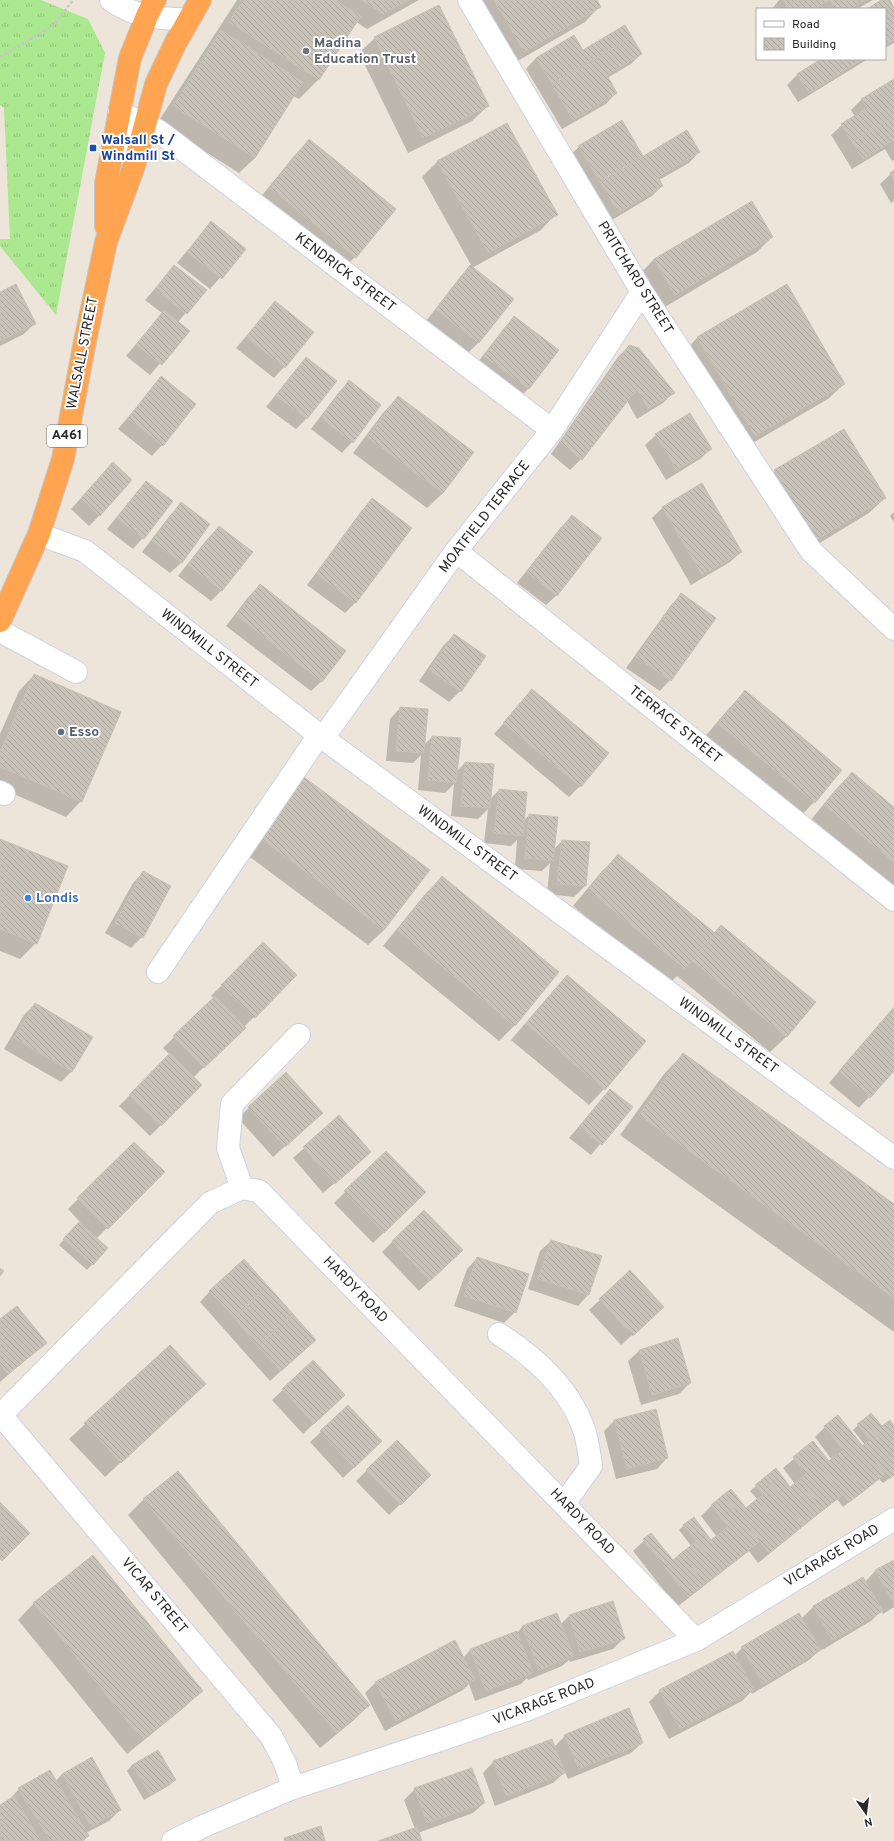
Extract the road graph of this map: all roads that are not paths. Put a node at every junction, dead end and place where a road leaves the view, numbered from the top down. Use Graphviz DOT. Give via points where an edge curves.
graph roads {
  1 [pos="111,0"];
  2 [pos="200,0"];
  3 [pos="469,0"];
  4 [pos="151,8"];
  5 [pos="189,19"];
  6 [pos="133,119"];
  7 [pos="106,242"];
  8 [pos="642,292"];
  9 [pos="552,430"];
  10 [pos="39,534"];
  11 [pos="456,551"];
  12 [pos="0,621"];
  13 [pos="894,629"];
  14 [pos="0,631"];
  15 [pos="76,672"];
  16 [pos="321,737"];
  17 [pos="894,900"];
  18 [pos="158,972"];
  19 [pos="299,1035"];
  20 [pos="894,1158"];
  21 [pos="242,1188"];
  22 [pos="499,1334"];
  23 [pos="0,1415"];
  24 [pos="564,1504"];
  25 [pos="894,1519"];
  26 [pos="696,1640"];
  27 [pos="293,1788"];
  28 [pos="173,1841"];
  1 -- 4 [label="street" via="134,14"];
  2 -- 5 [label="highway, WALSALL STREET / A461"];
  3 -- 8 [label="street, PRITCHARD STREET"];
  4 -- 5 [label="street"];
  4 -- 6 [label="highway, WALSALL STREET" via="130,58"];
  5 -- 6 [label="highway, WALSALL STREET / A461" via="156,84"];
  6 -- 7 [label="highway, WALSALL STREET / A461" via="134,166"];
  6 -- 7 [label="highway, WALSALL STREET" via="114,143 106,183"];
  6 -- 9 [label="street, KENDRICK STREET" via="172,141"];
  7 -- 10 [label="highway, WALSALL STREET / A461" via="63,459"];
  8 -- 9 [label="street, MOATFIELD TERRACE"];
  8 -- 13 [label="street, PRITCHARD STREET" via="811,551"];
  9 -- 11 [label="street, MOATFIELD TERRACE"];
  10 -- 12 [label="highway, WALSALL STREET / A461"];
  10 -- 16 [label="street, WINDMILL STREET" via="85,552"];
  11 -- 16 [label="street, MOATFIELD TERRACE"];
  11 -- 17 [label="street, TERRACE STREET"];
  14 -- 15 [label="street"];
  16 -- 18 [label="street, MOATFIELD TERRACE"];
  16 -- 20 [label="street, WINDMILL STREET"];
  19 -- 21 [label="street" via="232,1104 228,1148"];
  21 -- 23 [label="street" via="210,1203"];
  21 -- 24 [label="street, HARDY ROAD" via="259,1191"];
  22 -- 24 [label="street" via="524,1350 562,1387 583,1428 592,1466"];
  23 -- 27 [label="street, VICAR STREET" via="271,1736 285,1763"];
  24 -- 26 [label="street, HARDY ROAD"];
  25 -- 26 [label="street, VICARAGE ROAD"];
  26 -- 27 [label="street, VICARAGE ROAD" via="526,1710"];
  27 -- 28 [label="street, VICARAGE ROAD"];
}
